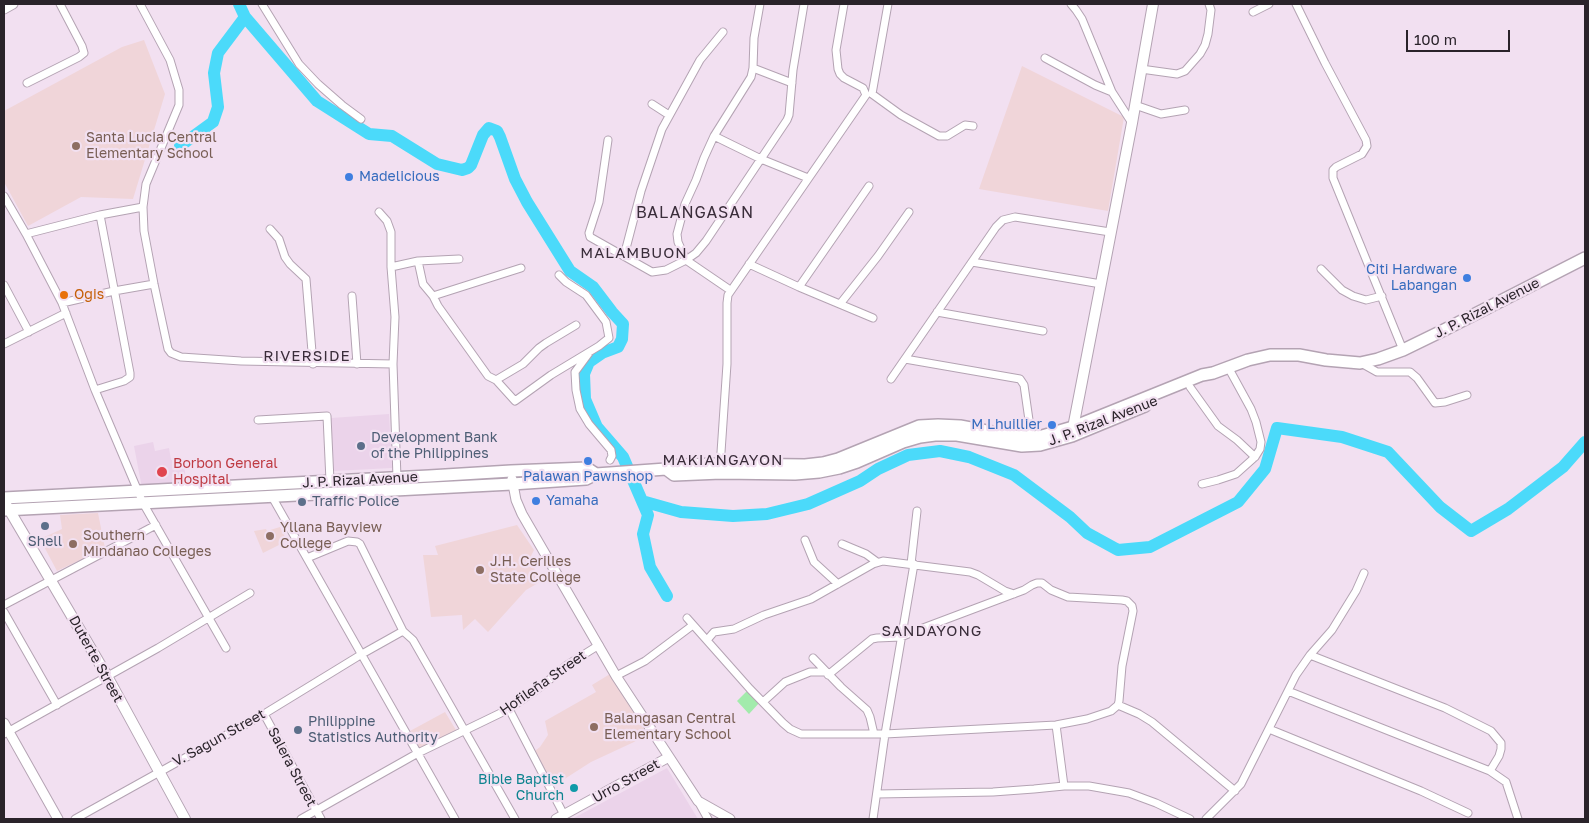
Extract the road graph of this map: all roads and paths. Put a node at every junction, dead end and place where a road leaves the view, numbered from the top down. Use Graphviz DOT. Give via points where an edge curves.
graph roads {
  1 [pos="13,4"];
  2 [pos="60,4"];
  3 [pos="140,4"];
  4 [pos="262,4"];
  5 [pos="760,4"];
  6 [pos="804,4"];
  7 [pos="844,4"];
  8 [pos="888,4"];
  9 [pos="1071,4"];
  10 [pos="1153,4"];
  11 [pos="1209,4"];
  12 [pos="1269,4"];
  13 [pos="1296,4"];
  14 [pos="4,9"];
  15 [pos="1252,12"];
  16 [pos="723,32"];
  17 [pos="1046,58"];
  18 [pos="753,68"];
  19 [pos="1141,69"];
  20 [pos="27,83"];
  21 [pos="792,83"];
  22 [pos="1112,92"];
  23 [pos="869,95"];
  24 [pos="652,104"];
  25 [pos="1135,105"];
  26 [pos="1185,110"];
  27 [pos="669,115"];
  28 [pos="361,119"];
  29 [pos="1132,123"];
  30 [pos="973,126"];
  31 [pos="714,136"];
  32 [pos="608,140"];
  33 [pos="761,160"];
  34 [pos="808,178"];
  35 [pos="869,186"];
  36 [pos="4,196"];
  37 [pos="143,207"];
  38 [pos="379,212"];
  39 [pos="909,212"];
  40 [pos="100,215"];
  41 [pos="270,229"];
  42 [pos="1110,232"];
  43 [pos="26,234"];
  44 [pos="624,256"];
  45 [pos="1585,258"];
  46 [pos="459,259"];
  47 [pos="686,260"];
  48 [pos="418,261"];
  49 [pos="972,262"];
  50 [pos="749,264"];
  51 [pos="392,267"];
  52 [pos="521,268"];
  53 [pos="1320,269"];
  54 [pos="559,275"];
  55 [pos="154,284"];
  56 [pos="1101,284"];
  57 [pos="4,285"];
  58 [pos="799,288"];
  59 [pos="730,290"];
  60 [pos="114,291"];
  61 [pos="352,296"];
  62 [pos="433,296"];
  63 [pos="1382,296"];
  64 [pos="62,303"];
  65 [pos="840,304"];
  66 [pos="937,312"];
  67 [pos="66,313"];
  68 [pos="872,318"];
  69 [pos="576,325"];
  70 [pos="1043,331"];
  71 [pos="29,332"];
  72 [pos="4,344"];
  73 [pos="590,350"];
  74 [pos="1403,350"];
  75 [pos="906,358"];
  76 [pos="1360,363"];
  77 [pos="313,364"];
  78 [pos="357,364"];
  79 [pos="393,364"];
  80 [pos="1228,367"];
  81 [pos="1213,373"];
  82 [pos="891,379"];
  83 [pos="496,380"];
  84 [pos="1190,387"];
  85 [pos="95,390"];
  86 [pos="1467,395"];
  87 [pos="258,420"];
  88 [pos="1073,432"];
  89 [pos="1032,442"];
  90 [pos="1255,457"];
  91 [pos="610,460"];
  92 [pos="720,468"];
  93 [pos="511,470"];
  94 [pos="596,474"];
  95 [pos="397,478"];
  96 [pos="330,481"];
  97 [pos="271,484"];
  98 [pos="512,484"];
  99 [pos="1202,484"];
  100 [pos="137,491"];
  101 [pos="211,494"];
  102 [pos="183,495"];
  103 [pos="272,496"];
  104 [pos="143,503"];
  105 [pos="5,505"];
  106 [pos="917,512"];
  107 [pos="156,525"];
  108 [pos="805,540"];
  109 [pos="842,544"];
  110 [pos="307,558"];
  111 [pos="877,562"];
  112 [pos="912,564"];
  113 [pos="1364,573"];
  114 [pos="52,580"];
  115 [pos="838,584"];
  116 [pos="250,593"];
  117 [pos="1014,594"];
  118 [pos="4,605"];
  119 [pos="4,612"];
  120 [pos="210,618"];
  121 [pos="687,618"];
  122 [pos="693,625"];
  123 [pos="404,631"];
  124 [pos="902,637"];
  125 [pos="708,640"];
  126 [pos="599,645"];
  127 [pos="226,648"];
  128 [pos="362,654"];
  129 [pos="1310,655"];
  130 [pos="813,658"];
  131 [pos="827,674"];
  132 [pos="107,676"];
  133 [pos="616,676"];
  134 [pos="1288,690"];
  135 [pos="763,702"];
  136 [pos="57,704"];
  137 [pos="1118,705"];
  138 [pos="509,709"];
  139 [pos="264,714"];
  140 [pos="4,723"];
  141 [pos="1056,726"];
  142 [pos="1269,729"];
  143 [pos="465,730"];
  144 [pos="6,733"];
  145 [pos="874,734"];
  146 [pos="885,734"];
  147 [pos="418,753"];
  148 [pos="669,757"];
  149 [pos="1490,771"];
  150 [pos="158,772"];
  151 [pos="1064,786"];
  152 [pos="1235,791"];
  153 [pos="876,794"];
  154 [pos="698,801"];
  155 [pos="316,811"];
  156 [pos="1468,813"];
  157 [pos="560,817"];
  158 [pos="58,819"];
  159 [pos="75,819"];
  160 [pos="185,819"];
  161 [pos="302,819"];
  162 [pos="321,819"];
  163 [pos="455,819"];
  164 [pos="515,819"];
  165 [pos="708,819"];
  166 [pos="730,819"];
  167 [pos="873,819"];
  168 [pos="1190,819"];
  169 [pos="1206,819"];
  170 [pos="1518,819"];
  1 -- 14 [label="street"];
  2 -- 20 [label="street" via="84,53"];
  3 -- 37 [label="street" via="170,60 179,90 179,105 146,184"];
  4 -- 28 [label="street" via="299,64"];
  5 -- 18 [label="street"];
  6 -- 21 [label="street"];
  7 -- 23 [label="street" via="836,50 838,69 844,78"];
  8 -- 23 [label="street"];
  9 -- 22 [label="street" via="1082,19"];
  10 -- 19 [label="main road"];
  11 -- 19 [label="street" via="1205,45 1185,71 1177,74"];
  12 -- 15 [label="street"];
  13 -- 63 [label="street" via="1366,140 1367,146 1362,154 1340,164 1332,174"];
  16 -- 27 [label="street" via="700,60"];
  17 -- 22 [label="street"];
  18 -- 21 [label="street"];
  18 -- 31 [label="street" via="747,85"];
  19 -- 25 [label="main road"];
  21 -- 33 [label="street" via="787,120"];
  22 -- 29 [label="street"];
  23 -- 30 [label="street" via="939,136 947,136 965,125"];
  23 -- 34 [label="street"];
  24 -- 27 [label="street"];
  25 -- 26 [label="street" via="1160,114"];
  25 -- 29 [label="main road"];
  27 -- 44 [label="street" via="641,191"];
  29 -- 42 [label="main road"];
  31 -- 33 [label="street"];
  31 -- 47 [label="street" via="679,224 678,242"];
  32 -- 44 [label="street" via="599,202 589,236"];
  33 -- 34 [label="street"];
  33 -- 47 [label="street" via="705,244"];
  34 -- 50 [label="street"];
  35 -- 58 [label="street"];
  36 -- 43 [label="street"];
  37 -- 40 [label="street"];
  37 -- 55 [label="street"];
  38 -- 51 [label="street" via="391,232"];
  39 -- 65 [label="street"];
  40 -- 43 [label="street"];
  40 -- 60 [label="street"];
  41 -- 77 [label="street" via="279,239 285,257 306,280"];
  42 -- 49 [label="street" via="1007,218 996,227"];
  42 -- 56 [label="main road"];
  43 -- 64 [label="street"];
  44 -- 47 [label="street" via="652,272 666,270"];
  45 -- 74 [label="main road, J. P. Rizal Avenue"];
  46 -- 48 [label="street"];
  47 -- 59 [label="street"];
  48 -- 51 [label="street"];
  48 -- 62 [label="street" via="423,284"];
  49 -- 56 [label="street"];
  49 -- 66 [label="street"];
  50 -- 58 [label="street"];
  50 -- 59 [label="street"];
  51 -- 79 [label="street"];
  52 -- 62 [label="street"];
  53 -- 63 [label="street" via="1353,296 1366,300"];
  54 -- 73 [label="street" via="586,295 606,322 608,338"];
  55 -- 60 [label="street"];
  55 -- 77 [label="street" via="168,349 172,353 181,357"];
  56 -- 88 [label="main road"];
  57 -- 71 [label="street"];
  58 -- 65 [label="street"];
  59 -- 92 [label="street" via="726,303 727,364"];
  60 -- 64 [label="street"];
  60 -- 85 [label="street" via="130,377 124,382"];
  61 -- 78 [label="street"];
  62 -- 83 [label="street" via="488,376"];
  63 -- 74 [label="street"];
  64 -- 67 [label="street"];
  65 -- 68 [label="street"];
  66 -- 70 [label="street"];
  66 -- 75 [label="street"];
  67 -- 71 [label="street"];
  67 -- 85 [label="street"];
  69 -- 83 [label="street"];
  71 -- 72 [label="street"];
  73 -- 83 [label="street" via="516,401"];
  73 -- 91 [label="street" via="576,372 576,390 580,409 611,450"];
  74 -- 76 [label="main road, J. P. Rizal Avenue"];
  75 -- 82 [label="street"];
  75 -- 89 [label="street" via="1020,379 1024,385"];
  76 -- 80 [label="main road, J. P. Rizal Avenue" via="1284,354"];
  76 -- 86 [label="street" via="1377,372 1410,372 1435,404"];
  77 -- 78 [label="street"];
  78 -- 79 [label="street"];
  79 -- 95 [label="street"];
  80 -- 81 [label="main road, J. P. Rizal Avenue"];
  80 -- 90 [label="street" via="1260,433 1260,449"];
  81 -- 84 [label="main road, J. P. Rizal Avenue"];
  81 -- 88 [label="main road, J. P. Rizal Avenue" via="1202,374"];
  84 -- 88 [label="main road, J. P. Rizal Avenue"];
  84 -- 90 [label="street" via="1218,426"];
  85 -- 100 [label="street"];
  87 -- 96 [label="street" via="327,416"];
  88 -- 89 [label="main road, J. P. Rizal Avenue" via="1047,444"];
  89 -- 92 [label="main road, J. P. Rizal Avenue" via="960,426 919,426 838,459 795,469"];
  90 -- 99 [label="street" via="1236,474"];
  92 -- 94 [label="main road, J. P. Rizal Avenue" via="674,475 666,469"];
  93 -- 94 [label="main road, J. P. Rizal Avenue" via="587,468"];
  93 -- 95 [label="main road, J. P. Rizal Avenue"];
  93 -- 98 [label="street"];
  94 -- 98 [label="main road, J. P. Rizal Avenue" via="586,479"];
  95 -- 96 [label="main road, J. P. Rizal Avenue"];
  96 -- 97 [label="main road, J. P. Rizal Avenue"];
  97 -- 101 [label="main road, J. P. Rizal Avenue"];
  97 -- 103 [label="street"];
  98 -- 103 [label="main road, J. P. Rizal Avenue"];
  98 -- 126 [label="street" via="522,514"];
  100 -- 102 [label="main road, J. P. Rizal Avenue"];
  100 -- 104 [label="street"];
  100 -- 105 [label="main road, J. P. Rizal Avenue"];
  101 -- 102 [label="main road, J. P. Rizal Avenue"];
  101 -- 103 [label="main road, J. P. Rizal Avenue" via="253,498"];
  102 -- 104 [label="main road, J. P. Rizal Avenue"];
  103 -- 110 [label="street"];
  104 -- 105 [label="main road, J. P. Rizal Avenue"];
  104 -- 107 [label="street"];
  105 -- 114 [label="main road, Duterte Street"];
  106 -- 112 [label="street"];
  107 -- 114 [label="street"];
  107 -- 120 [label="street"];
  108 -- 115 [label="street" via="814,562"];
  109 -- 111 [label="street"];
  110 -- 123 [label="street" via="348,541 360,544"];
  110 -- 128 [label="street"];
  111 -- 112 [label="street"];
  111 -- 115 [label="street"];
  112 -- 117 [label="street" via="970,572"];
  112 -- 124 [label="street"];
  113 -- 129 [label="street" via="1332,630"];
  114 -- 118 [label="street"];
  114 -- 132 [label="main road, Duterte Street"];
  115 -- 125 [label="street" via="811,599 734,629 714,632"];
  116 -- 120 [label="street"];
  117 -- 124 [label="street"];
  117 -- 137 [label="street" via="1042,583 1068,597 1130,603 1133,611"];
  119 -- 136 [label="street"];
  120 -- 127 [label="street"];
  120 -- 132 [label="street"];
  121 -- 122 [label="street"];
  122 -- 125 [label="street"];
  122 -- 133 [label="street" via="645,661"];
  123 -- 128 [label="street, V. Sagun Street"];
  123 -- 143 [label="street" via="413,640"];
  124 -- 131 [label="street" via="872,640"];
  124 -- 146 [label="street"];
  125 -- 135 [label="street"];
  126 -- 133 [label="street"];
  126 -- 138 [label="street, Hofileña Street"];
  128 -- 139 [label="street, V. Sagun Street"];
  128 -- 147 [label="street"];
  129 -- 134 [label="street"];
  129 -- 149 [label="street" via="1445,708 1491,731 1501,743 1501,749"];
  130 -- 131 [label="street"];
  131 -- 135 [label="street" via="810,672 785,682"];
  131 -- 145 [label="street" via="868,710"];
  132 -- 136 [label="street"];
  132 -- 150 [label="main road, Duterte Street"];
  133 -- 148 [label="street"];
  134 -- 142 [label="street"];
  134 -- 149 [label="street"];
  135 -- 145 [label="street" via="790,729 801,734"];
  136 -- 144 [label="street"];
  137 -- 141 [label="street" via="1104,714"];
  137 -- 152 [label="street" via="1152,722"];
  138 -- 143 [label="street, Hofileña Street"];
  138 -- 157 [label="street"];
  139 -- 150 [label="street, V. Sagun Street"];
  139 -- 155 [label="street, Salera Street"];
  140 -- 144 [label="street"];
  141 -- 146 [label="street"];
  141 -- 151 [label="street"];
  142 -- 152 [label="street"];
  142 -- 156 [label="street"];
  143 -- 147 [label="street, Hofileña Street"];
  143 -- 164 [label="street"];
  144 -- 158 [label="street"];
  145 -- 146 [label="street"];
  146 -- 153 [label="street"];
  147 -- 155 [label="street, Hofileña Street"];
  147 -- 163 [label="street"];
  148 -- 154 [label="street"];
  148 -- 157 [label="street, Urro Street"];
  149 -- 170 [label="street" via="1506,782"];
  150 -- 159 [label="street, V. Sagun Street"];
  150 -- 160 [label="main road, Duterte Street"];
  151 -- 153 [label="street" via="993,792"];
  151 -- 168 [label="street" via="1089,786 1129,793"];
  152 -- 169 [label="street"];
  153 -- 167 [label="street"];
  154 -- 165 [label="street"];
  154 -- 166 [label="street"];
  155 -- 161 [label="street, Hofileña Street"];
  155 -- 162 [label="street, Salera Street"];
}
